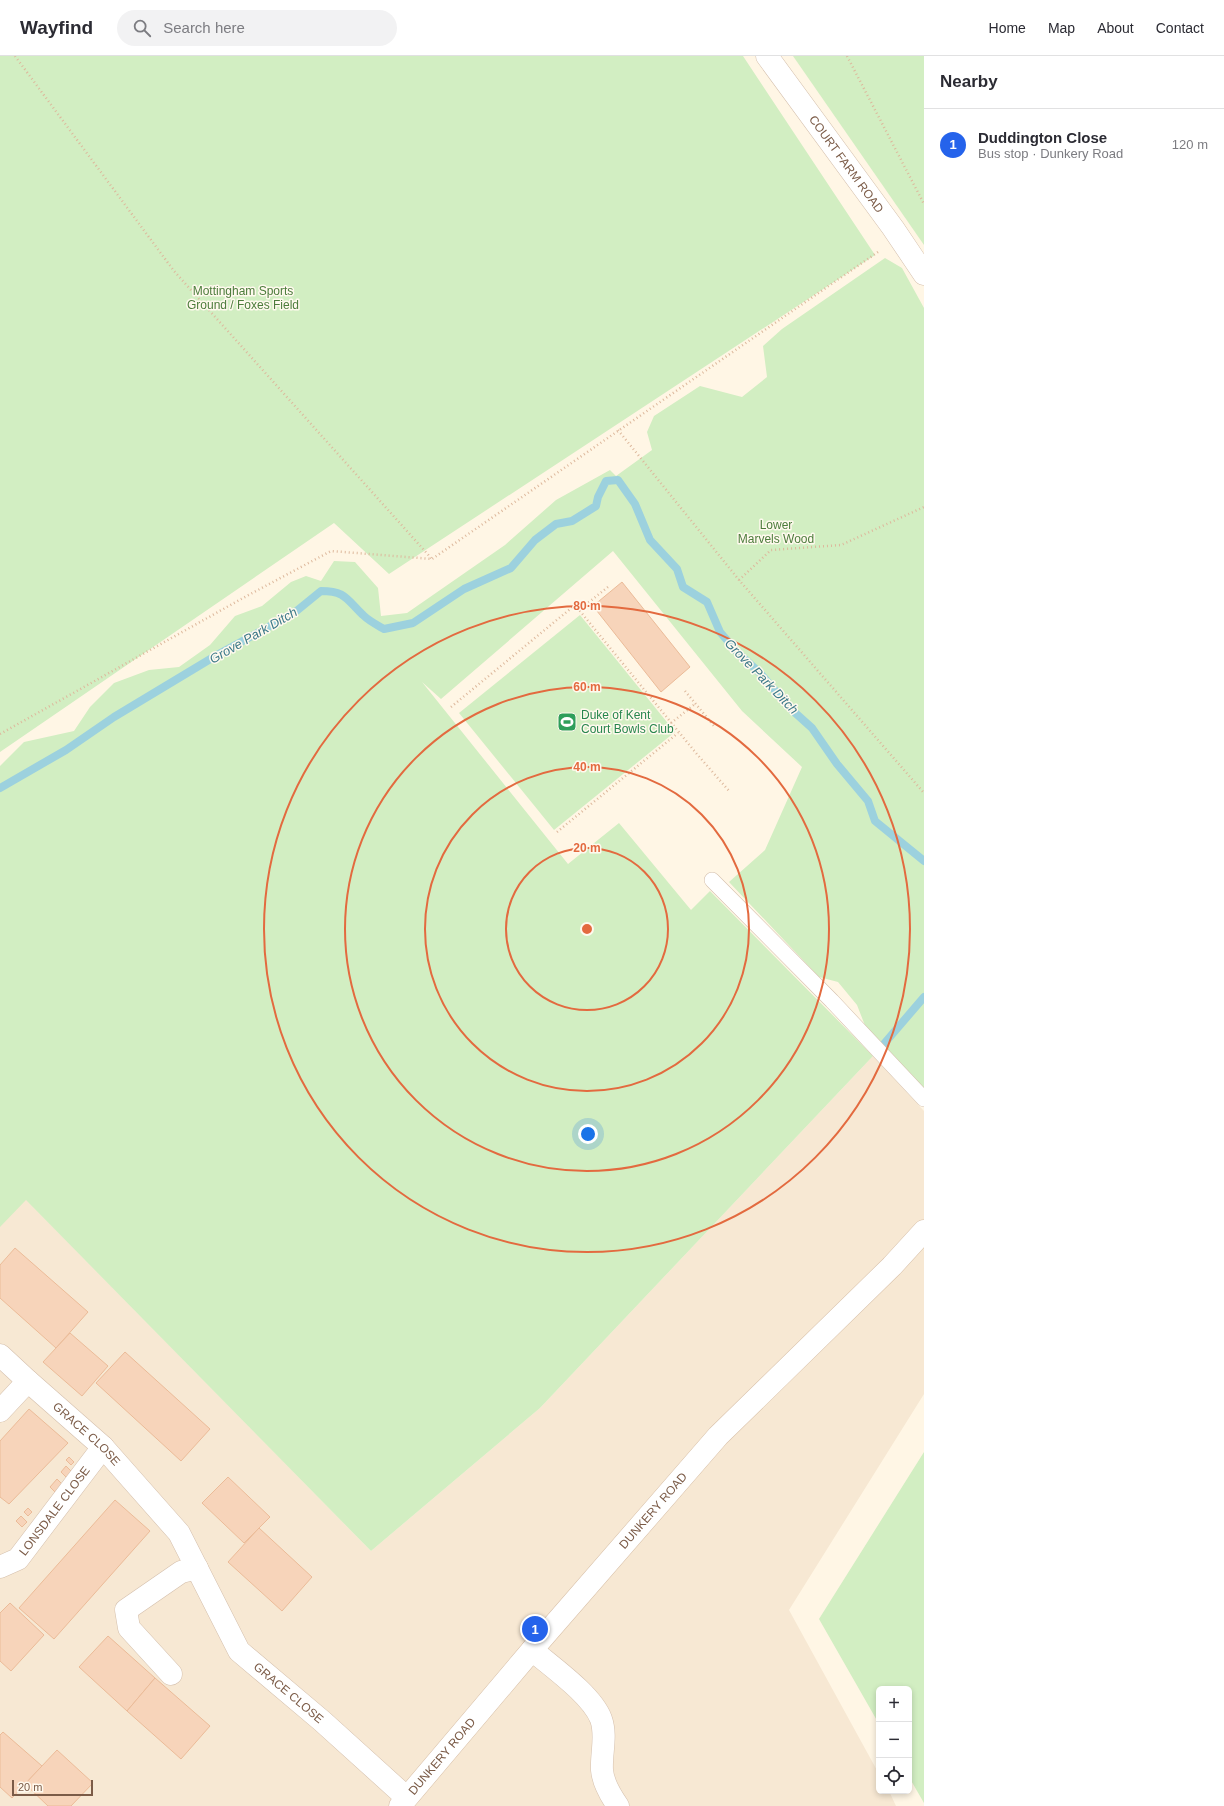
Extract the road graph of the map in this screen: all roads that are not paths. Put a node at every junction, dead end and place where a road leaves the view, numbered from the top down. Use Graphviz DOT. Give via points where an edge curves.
graph roads {
  1 [pos="767,56"];
  2 [pos="924,274"];
  3 [pos="712,880"];
  4 [pos="924,1099"];
  5 [pos="924,1231"];
  6 [pos="0,1355"];
  7 [pos="28,1381"];
  8 [pos="0,1411"];
  9 [pos="104,1447"];
  10 [pos="0,1567"];
  11 [pos="197,1568"];
  12 [pos="532,1650"];
  13 [pos="171,1674"];
  14 [pos="403,1802"];
  15 [pos="618,1806"];
  1 -- 2 [label="street, COURT FARM ROAD" via="900,237"];
  3 -- 4 [label="lane" via="832,1001"];
  5 -- 12 [label="street, DUNKERY ROAD" via="892,1266 718,1436"];
  6 -- 7 [label="street, GRACE CLOSE"];
  7 -- 8 [label="street"];
  7 -- 9 [label="street, GRACE CLOSE"];
  9 -- 10 [label="street, LONSDALE CLOSE" via="18,1559"];
  9 -- 11 [label="street, GRACE CLOSE" via="179,1534"];
  11 -- 13 [label="street" via="181,1572 126,1610 129,1628"];
  11 -- 14 [label="street, GRACE CLOSE" via="239,1651 322,1721"];
  12 -- 14 [label="street, DUNKERY ROAD"];
  12 -- 15 [label="street" via="593,1704 604,1732 602,1771 606,1786"];
}
